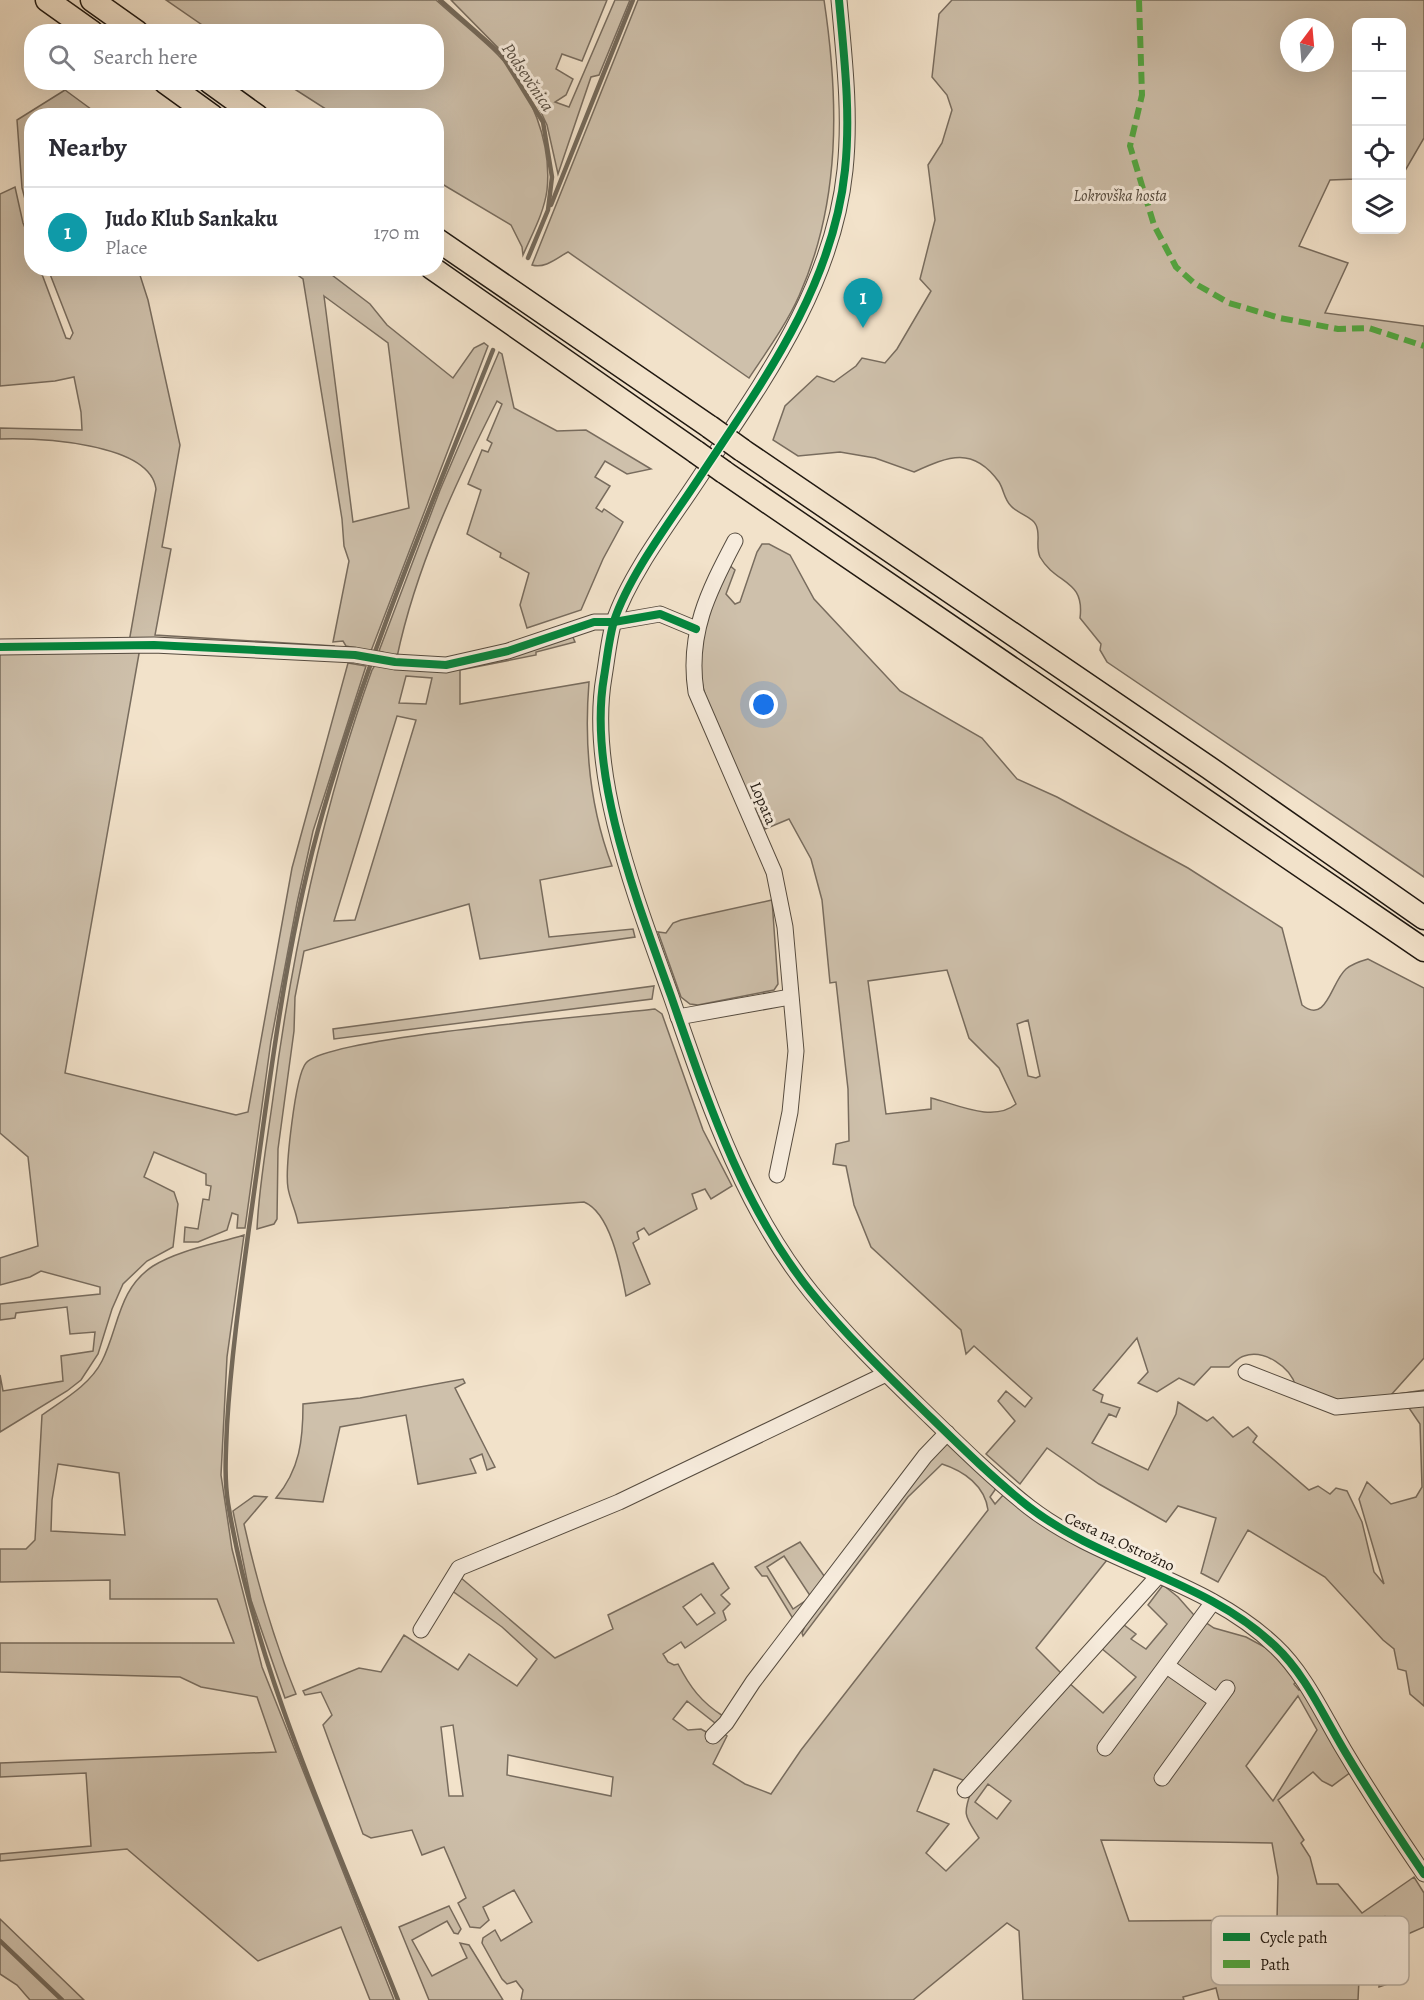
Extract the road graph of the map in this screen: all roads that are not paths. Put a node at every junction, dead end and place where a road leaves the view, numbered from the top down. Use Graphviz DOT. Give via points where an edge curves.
graph roads {
  1 [pos="47,0"];
  2 [pos="92,0"];
  3 [pos="839,0"];
  4 [pos="81,24"];
  5 [pos="126,24"];
  6 [pos="176,90"];
  7 [pos="221,90"];
  8 [pos="201,108"];
  9 [pos="246,108"];
  10 [pos="444,244"];
  11 [pos="443,276"];
  12 [pos="735,541"];
  13 [pos="614,622"];
  14 [pos="696,629"];
  15 [pos="0,647"];
  16 [pos="1424,918"];
  17 [pos="1424,950"];
  18 [pos="790,997"];
  19 [pos="678,1017"];
  20 [pos="777,1175"];
  21 [pos="1246,1372"];
  22 [pos="886,1374"];
  23 [pos="1424,1399"];
  24 [pos="947,1433"];
  25 [pos="1159,1575"];
  26 [pos="1213,1602"];
  27 [pos="421,1629"];
  28 [pos="1167,1666"];
  29 [pos="1227,1688"];
  30 [pos="1217,1701"];
  31 [pos="713,1736"];
  32 [pos="1105,1748"];
  33 [pos="1162,1779"];
  34 [pos="965,1790"];
  35 [pos="1424,1874"];
  1 -- 4 [label="highway"];
  2 -- 5 [label="highway"];
  3 -- 13 [label="street, Cesta na Ostrožno" via="847,82 845,168 821,272 774,365 655,546"];
  6 -- 8 [label="highway"];
  7 -- 9 [label="highway"];
  10 -- 16 [label="highway, bridge"];
  11 -- 17 [label="highway, bridge"];
  12 -- 14 [label="street, Lopata"];
  13 -- 14 [label="street" via="660,614"];
  13 -- 15 [label="street" via="594,622 508,651 446,665 355,655 154,645"];
  13 -- 19 [label="street, Cesta na Ostrožno" via="602,685 600,738 619,839"];
  14 -- 18 [label="street, Lopata" via="692,669 696,692 774,872 785,927"];
  18 -- 19 [label="street"];
  18 -- 20 [label="street, Lopata" via="796,1051 790,1112"];
  19 -- 22 [label="street, Cesta na Ostrožno" via="715,1120 743,1183 773,1236 810,1291"];
  21 -- 23 [label="street" via="1336,1407"];
  22 -- 24 [label="street, Cesta na Ostrožno"];
  22 -- 27 [label="street" via="619,1502 459,1568"];
  24 -- 25 [label="street, Cesta na Ostrožno" via="1051,1523"];
  24 -- 31 [label="street" via="925,1456"];
  25 -- 26 [label="street, Cesta na Ostrožno"];
  25 -- 34 [label="street, Cesta na Ostrožno"];
  26 -- 28 [label="street"];
  26 -- 35 [label="street, Cesta na Ostrožno" via="1257,1629 1283,1653"];
  28 -- 30 [label="street"];
  28 -- 32 [label="street"];
  29 -- 30 [label="street"];
  30 -- 33 [label="street"];
}
